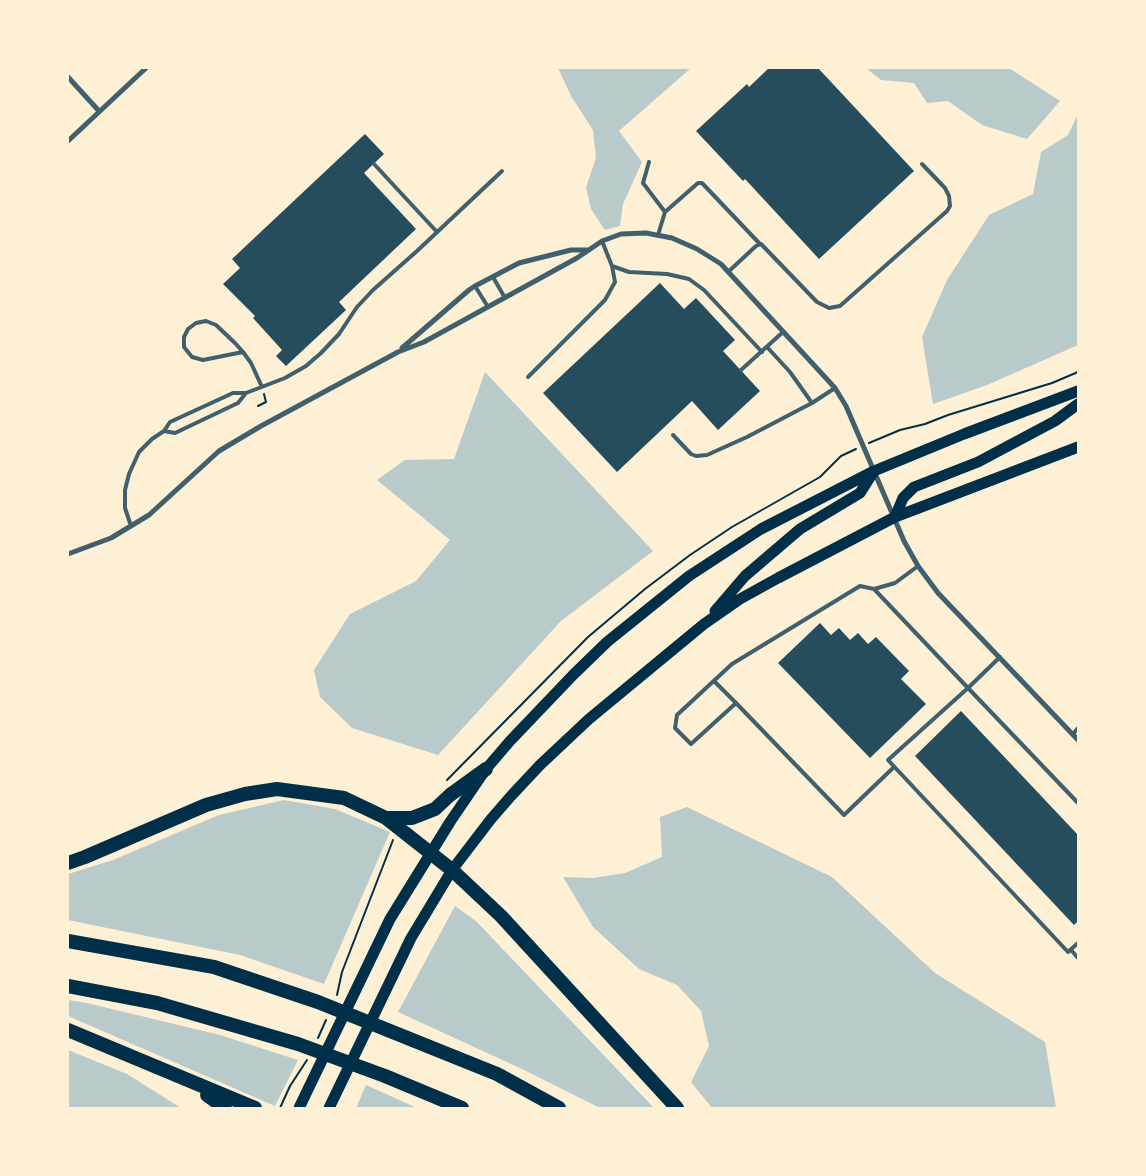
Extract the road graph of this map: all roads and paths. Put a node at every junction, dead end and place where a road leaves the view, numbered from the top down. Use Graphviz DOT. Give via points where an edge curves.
graph roads {
  1 [pos="146,68"];
  2 [pos="68,77"];
  3 [pos="99,111"];
  4 [pos="68,140"];
  5 [pos="649,162"];
  6 [pos="374,164"];
  7 [pos="922,164"];
  8 [pos="502,171"];
  9 [pos="665,212"];
  10 [pos="437,232"];
  11 [pos="658,235"];
  12 [pos="602,241"];
  13 [pos="760,244"];
  14 [pos="589,250"];
  15 [pos="612,266"];
  16 [pos="728,272"];
  17 [pos="493,277"];
  18 [pos="475,286"];
  19 [pos="505,298"];
  20 [pos="488,307"];
  21 [pos="783,332"];
  22 [pos="767,347"];
  23 [pos="243,352"];
  24 [pos="398,352"];
  25 [pos="762,352"];
  26 [pos="741,370"];
  27 [pos="1078,372"];
  28 [pos="528,376"];
  29 [pos="262,387"];
  30 [pos="835,388"];
  31 [pos="1078,391"];
  32 [pos="246,393"];
  33 [pos="812,403"];
  34 [pos="1078,404"];
  35 [pos="258,406"];
  36 [pos="164,432"];
  37 [pos="673,435"];
  38 [pos="863,446"];
  39 [pos="1078,447"];
  40 [pos="874,471"];
  41 [pos="895,517"];
  42 [pos="131,526"];
  43 [pos="68,554"];
  44 [pos="918,566"];
  45 [pos="874,589"];
  46 [pos="704,624"];
  47 [pos="1000,658"];
  48 [pos="714,681"];
  49 [pos="968,688"];
  50 [pos="736,703"];
  51 [pos="1078,728"];
  52 [pos="1073,734"];
  53 [pos="1078,740"];
  54 [pos="894,767"];
  55 [pos="486,769"];
  56 [pos="443,784"];
  57 [pos="1078,803"];
  58 [pos="386,818"];
  59 [pos="398,828"];
  60 [pos="431,852"];
  61 [pos="68,863"];
  62 [pos="452,870"];
  63 [pos="68,941"];
  64 [pos="1078,943"];
  65 [pos="1071,950"];
  66 [pos="1078,958"];
  67 [pos="68,986"];
  68 [pos="334,1002"];
  69 [pos="326,1020"];
  70 [pos="68,1030"];
  71 [pos="318,1038"];
  72 [pos="310,1053"];
  73 [pos="188,1081"];
  74 [pos="225,1108"];
  75 [pos="255,1108"];
  76 [pos="280,1108"];
  77 [pos="299,1108"];
  78 [pos="329,1108"];
  79 [pos="462,1108"];
  80 [pos="559,1108"];
  81 [pos="677,1108"];
  1 -- 3 [label="street"];
  2 -- 3 [label="street"];
  3 -- 4 [label="street"];
  5 -- 9 [label="lane" via="643,183"];
  6 -- 10 [label="lane"];
  7 -- 13 [label="lane" via="945,188 950,206 840,306 829,308 817,302"];
  8 -- 10 [label="lane"];
  9 -- 11 [label="lane"];
  9 -- 13 [label="lane" via="702,183"];
  10 -- 29 [label="lane" via="357,307 321,353 306,366"];
  11 -- 12 [label="street" via="622,234"];
  11 -- 16 [label="street" via="698,249"];
  12 -- 14 [label="street"];
  12 -- 15 [label="lane"];
  13 -- 16 [label="lane"];
  14 -- 17 [label="street" via="571,250 519,263"];
  14 -- 19 [label="street"];
  15 -- 25 [label="lane" via="629,272 689,279 704,290"];
  15 -- 28 [label="lane" via="615,282 605,300"];
  16 -- 21 [label="street"];
  17 -- 18 [label="street"];
  17 -- 19 [label="lane"];
  18 -- 20 [label="lane"];
  18 -- 24 [label="street"];
  19 -- 20 [label="street"];
  20 -- 24 [label="street" via="424,342"];
  21 -- 22 [label="lane"];
  21 -- 30 [label="street"];
  22 -- 25 [label="lane"];
  22 -- 33 [label="lane"];
  23 -- 23 [label="lane" via="216,325 206,321 196,323 184,337 184,348 192,357 202,360"];
  23 -- 29 [label="lane"];
  24 -- 42 [label="street" via="219,451 149,515"];
  25 -- 26 [label="lane"];
  27 -- 38 [label="path" via="900,430"];
  29 -- 32 [label="lane"];
  29 -- 35 [label="path" via="266,402"];
  30 -- 33 [label="lane"];
  30 -- 38 [label="street"];
  31 -- 40 [label="main road"];
  32 -- 36 [label="lane" via="238,404 175,432"];
  32 -- 36 [label="lane" via="233,393 212,402 170,422"];
  33 -- 37 [label="lane" via="707,455 691,454"];
  34 -- 41 [label="main road" via="1054,421 978,462 914,487 903,498"];
  36 -- 42 [label="lane" via="139,452 129,474 125,508"];
  38 -- 40 [label="street"];
  38 -- 56 [label="path" via="841,456 820,477 732,527 645,589 588,637"];
  39 -- 41 [label="main road"];
  40 -- 41 [label="street"];
  40 -- 46 [label="main road" via="860,493 800,529 745,576"];
  40 -- 55 [label="main road" via="761,529 689,576 607,642 540,708"];
  41 -- 44 [label="street"];
  41 -- 46 [label="main road" via="740,599"];
  42 -- 43 [label="street" via="111,538"];
  44 -- 45 [label="lane" via="895,582"];
  44 -- 47 [label="street" via="938,593"];
  45 -- 48 [label="lane" via="860,586 732,664"];
  45 -- 49 [label="lane"];
  46 -- 62 [label="main road" via="582,725 540,765 490,819"];
  47 -- 49 [label="lane"];
  47 -- 52 [label="street"];
  48 -- 50 [label="lane"];
  48 -- 50 [label="lane" via="677,715 675,728 691,744"];
  49 -- 54 [label="lane" via="888,760"];
  49 -- 57 [label="lane"];
  50 -- 54 [label="lane" via="844,815"];
  51 -- 52 [label="lane"];
  52 -- 53 [label="street"];
  54 -- 65 [label="lane" via="1068,952"];
  55 -- 58 [label="highway" via="435,809 412,818"];
  55 -- 60 [label="main road"];
  58 -- 59 [label="highway"];
  58 -- 61 [label="highway" via="344,798 277,789 206,805"];
  59 -- 60 [label="highway"];
  59 -- 68 [label="path" via="345,964"];
  60 -- 62 [label="highway"];
  60 -- 77 [label="main road" via="390,919"];
  62 -- 78 [label="main road" via="411,938"];
  62 -- 81 [label="highway" via="501,916"];
  63 -- 80 [label="highway" via="214,966 318,1002 498,1074"];
  64 -- 65 [label="lane"];
  65 -- 66 [label="lane"];
  67 -- 79 [label="highway" via="157,1004 298,1044"];
  69 -- 71 [label="path"];
  70 -- 73 [label="highway"];
  72 -- 76 [label="path"];
  73 -- 74 [label="highway"];
  73 -- 75 [label="highway"];
}
